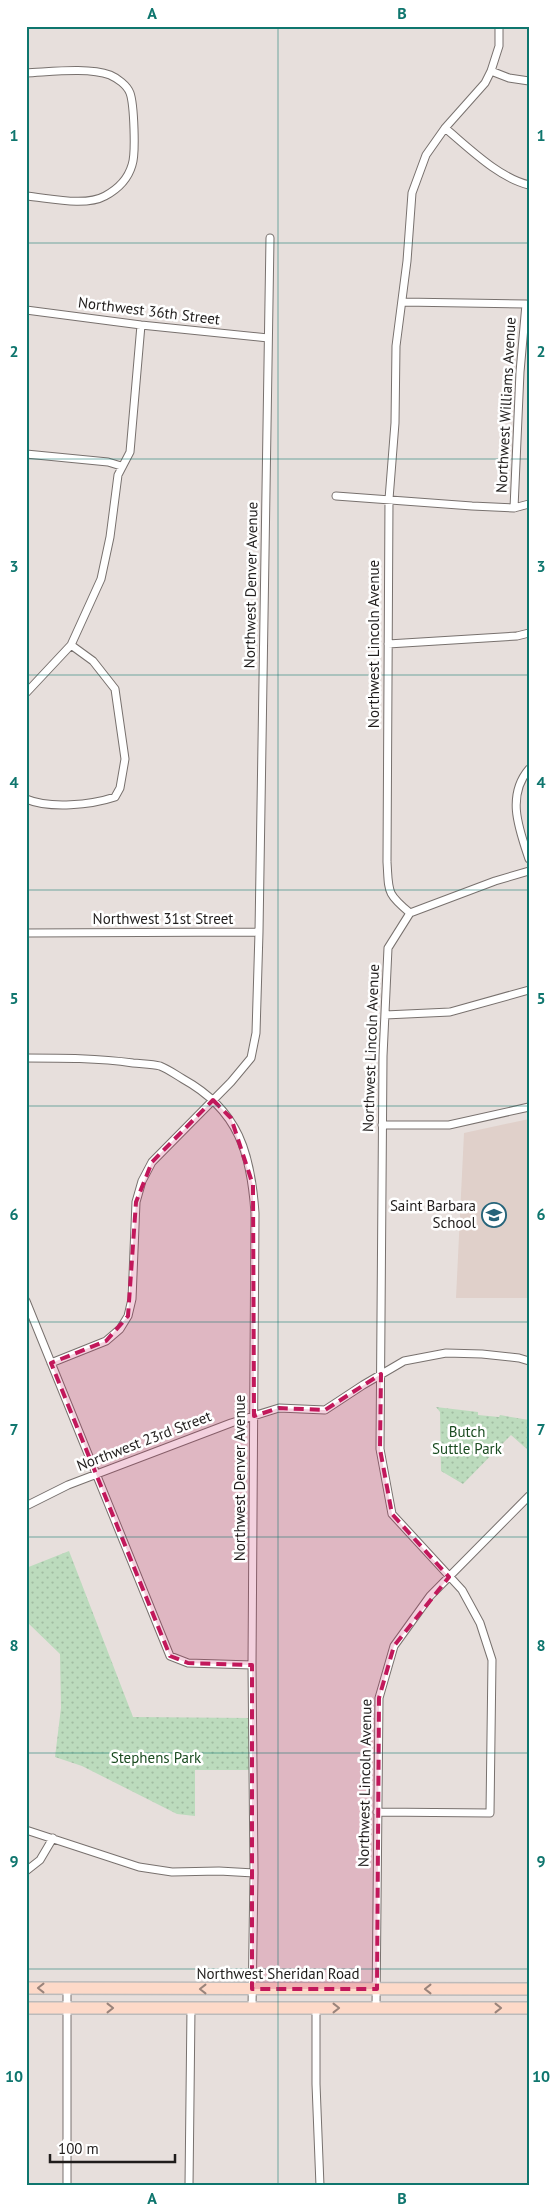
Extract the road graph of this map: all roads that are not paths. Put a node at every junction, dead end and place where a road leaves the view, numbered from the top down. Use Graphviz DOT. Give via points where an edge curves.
graph roads {
  1 [pos="499,26"];
  2 [pos="491,71"];
  3 [pos="26,73"];
  4 [pos="529,80"];
  5 [pos="445,128"];
  6 [pos="529,185"];
  7 [pos="26,196"];
  8 [pos="270,238"];
  9 [pos="403,302"];
  10 [pos="26,310"];
  11 [pos="141,325"];
  12 [pos="268,338"];
  13 [pos="26,454"];
  14 [pos="121,466"];
  15 [pos="336,496"];
  16 [pos="389,499"];
  17 [pos="529,504"];
  18 [pos="514,508"];
  19 [pos="529,632"];
  20 [pos="388,644"];
  21 [pos="71,645"];
  22 [pos="26,693"];
  23 [pos="529,769"];
  24 [pos="26,799"];
  25 [pos="529,859"];
  26 [pos="529,872"];
  27 [pos="410,913"];
  28 [pos="259,932"];
  29 [pos="26,933"];
  30 [pos="529,990"];
  31 [pos="385,1015"];
  32 [pos="26,1058"];
  33 [pos="214,1100"];
  34 [pos="529,1107"];
  35 [pos="382,1125"];
  36 [pos="26,1301"];
  37 [pos="529,1362"];
  38 [pos="51,1363"];
  39 [pos="380,1374"];
  40 [pos="254,1416"];
  41 [pos="96,1474"];
  42 [pos="529,1496"];
  43 [pos="26,1506"];
  44 [pos="449,1577"];
  45 [pos="252,1665"];
  46 [pos="377,1812"];
  47 [pos="26,1830"];
  48 [pos="53,1838"];
  49 [pos="26,1871"];
  50 [pos="254,1873"];
  51 [pos="26,1988"];
  52 [pos="67,1988"];
  53 [pos="252,1989"];
  54 [pos="377,1989"];
  55 [pos="529,1989"];
  56 [pos="26,2008"];
  57 [pos="67,2008"];
  58 [pos="191,2008"];
  59 [pos="252,2008"];
  60 [pos="316,2008"];
  61 [pos="376,2008"];
  62 [pos="529,2008"];
  63 [pos="67,2186"];
  64 [pos="189,2186"];
  65 [pos="320,2186"];
  1 -- 2 [label="street, Northwest Lincoln Avenue" via="499,46"];
  2 -- 4 [label="street" via="509,78"];
  2 -- 5 [label="street, Northwest Lincoln Avenue" via="485,83"];
  3 -- 7 [label="street" via="93,72 110,75 120,81 130,93 135,142 132,165 125,178 121,185 104,197 88,201"];
  5 -- 6 [label="street" via="490,165"];
  5 -- 9 [label="street, Northwest Lincoln Avenue" via="426,155 412,193"];
  8 -- 12 [label="street, Northwest Denver Avenue"];
  9 -- 16 [label="street, Northwest Lincoln Avenue" via="396,346 395,423"];
  9 -- 18 [label="street, Northwest Williams Avenue" via="526,304"];
  10 -- 11 [label="street, Northwest 36th Street"];
  11 -- 12 [label="street, Northwest 36th Street"];
  11 -- 14 [label="street" via="130,452"];
  12 -- 28 [label="street, Northwest Denver Avenue"];
  13 -- 14 [label="street"];
  14 -- 21 [label="street" via="102,579"];
  15 -- 16 [label="street"];
  16 -- 18 [label="street"];
  16 -- 20 [label="street, Northwest Lincoln Avenue"];
  17 -- 18 [label="street"];
  19 -- 20 [label="street" via="517,636"];
  20 -- 27 [label="street, Northwest Lincoln Avenue" via="388,891"];
  21 -- 22 [label="street"];
  21 -- 24 [label="street" via="93,661 115,689 125,759 120,788 115,797 105,800 61,805"];
  23 -- 25 [label="street" via="521,779 516,820"];
  26 -- 27 [label="street" via="495,880"];
  27 -- 31 [label="street, Northwest Lincoln Avenue" via="388,948"];
  28 -- 29 [label="street, Northwest 31st Street"];
  28 -- 33 [label="street" via="256,1033 251,1058"];
  30 -- 31 [label="street" via="450,1012"];
  31 -- 35 [label="street, Northwest Lincoln Avenue"];
  32 -- 33 [label="street, Northwest Denver Avenue" via="104,1058 160,1066"];
  33 -- 38 [label="street" via="152,1162 142,1181 136,1202 132,1299 128,1316 120,1329 106,1341"];
  33 -- 40 [label="street, Northwest Denver Avenue" via="231,1118 247,1158 253,1186"];
  34 -- 35 [label="street" via="449,1125"];
  35 -- 39 [label="street, Northwest Lincoln Avenue"];
  36 -- 38 [label="street"];
  37 -- 39 [label="street, Northwest 23rd Street" via="519,1358 446,1353 404,1361"];
  38 -- 41 [label="street"];
  39 -- 40 [label="street, Northwest 23rd Street" via="325,1410 280,1408"];
  39 -- 44 [label="street, Northwest Lincoln Avenue" via="380,1449 392,1514"];
  40 -- 41 [label="street, Northwest 23rd Street"];
  40 -- 45 [label="street, Northwest Denver Avenue"];
  41 -- 43 [label="street, Northwest 23rd Street"];
  41 -- 45 [label="street" via="170,1656 188,1663"];
  42 -- 44 [label="street"];
  44 -- 46 [label="street, Northwest Lincoln Avenue" via="430,1596 394,1646 379,1698"];
  44 -- 46 [label="street" via="462,1590 480,1623 492,1660 490,1812"];
  45 -- 50 [label="street, Northwest Denver Avenue"];
  46 -- 54 [label="street, Northwest Lincoln Avenue"];
  47 -- 48 [label="street"];
  48 -- 49 [label="street" via="40,1860"];
  48 -- 50 [label="street" via="139,1867 172,1872"];
  50 -- 53 [label="street, Northwest Denver Avenue"];
  52 -- 51 [label="main road, Northwest Sheridan Road, one-way"];
  53 -- 52 [label="main road, Northwest Sheridan Road, one-way"];
  52 -- 57 [label="street"];
  53 -- 54 [label="main road, Northwest Sheridan Road"];
  53 -- 59 [label="street, Northwest Denver Avenue"];
  55 -- 54 [label="main road, Northwest Sheridan Road, one-way"];
  54 -- 61 [label="street, Northwest Lincoln Avenue"];
  56 -- 57 [label="main road"];
  57 -- 58 [label="main road, one-way"];
  57 -- 63 [label="street"];
  58 -- 59 [label="main road"];
  58 -- 64 [label="street"];
  59 -- 60 [label="main road"];
  60 -- 61 [label="main road, one-way"];
  60 -- 65 [label="street"];
  61 -- 62 [label="main road, one-way"];
}
